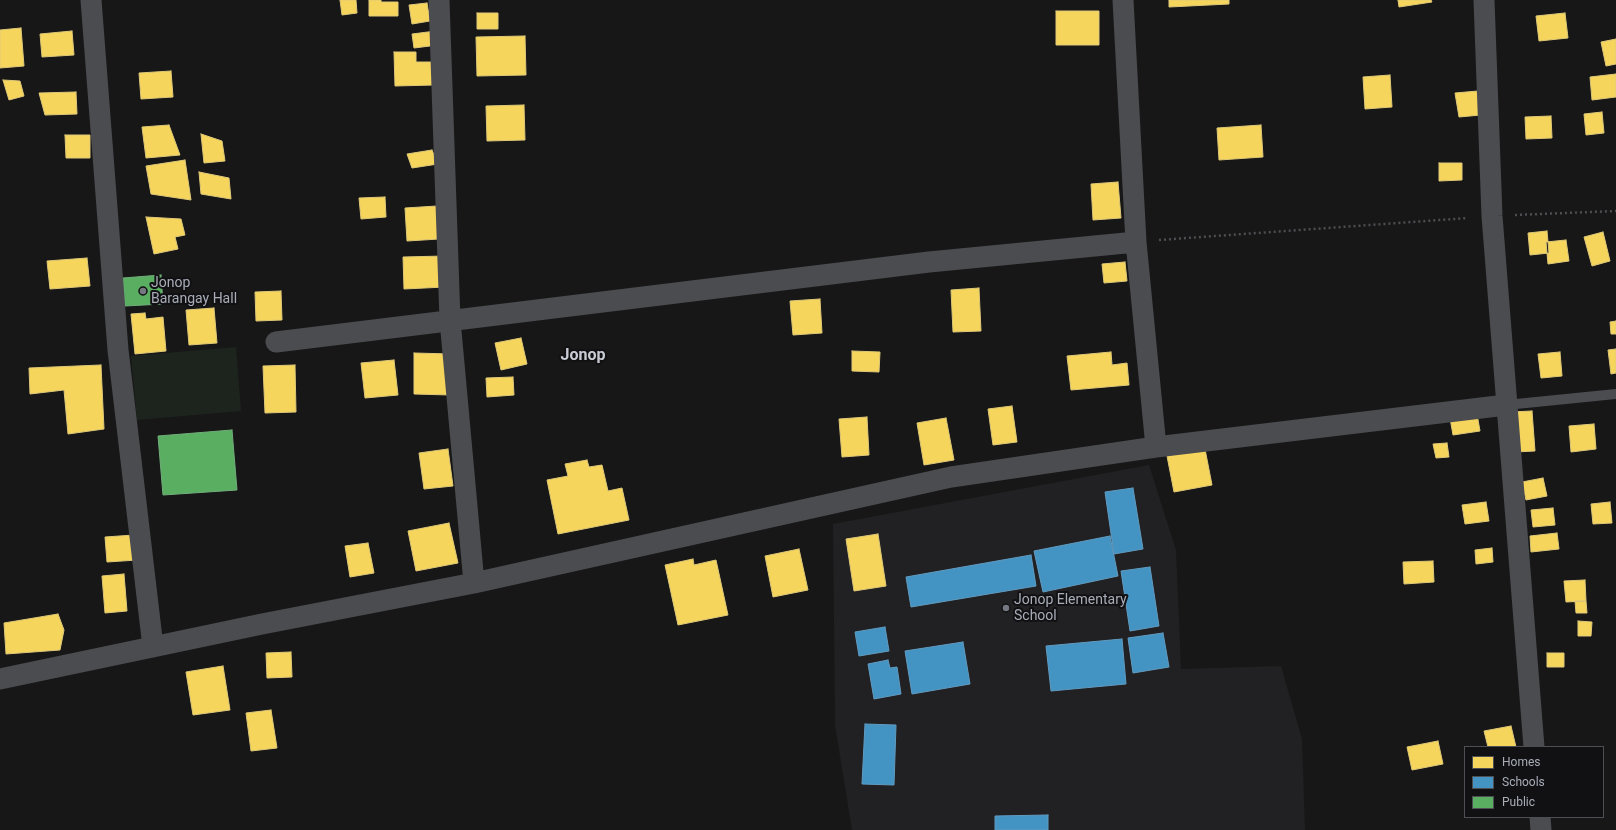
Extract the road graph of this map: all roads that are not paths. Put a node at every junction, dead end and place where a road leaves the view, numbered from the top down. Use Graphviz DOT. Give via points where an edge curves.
graph roads {
  1 [pos="90,0"];
  2 [pos="439,0"];
  3 [pos="1123,0"];
  4 [pos="1484,0"];
  5 [pos="1136,242"];
  6 [pos="450,320"];
  7 [pos="276,342"];
  8 [pos="1616,394"];
  9 [pos="1506,405"];
  10 [pos="1156,447"];
  11 [pos="474,583"];
  12 [pos="153,647"];
  13 [pos="0,679"];
  14 [pos="1534,746"];
  15 [pos="1540,818"];
  16 [pos="1541,830"];
  1 -- 12 [label="street" via="118,350"];
  2 -- 6 [label="street"];
  3 -- 5 [label="street"];
  4 -- 9 [label="street" via="1492,216"];
  5 -- 6 [label="street" via="929,262"];
  5 -- 10 [label="street"];
  6 -- 7 [label="street"];
  6 -- 11 [label="street"];
  8 -- 9 [label="lane"];
  9 -- 10 [label="street"];
  9 -- 14 [label="street"];
  10 -- 11 [label="street" via="951,477"];
  11 -- 12 [label="street"];
  12 -- 13 [label="street"];
  15 -- 16 [label="street"];
}
